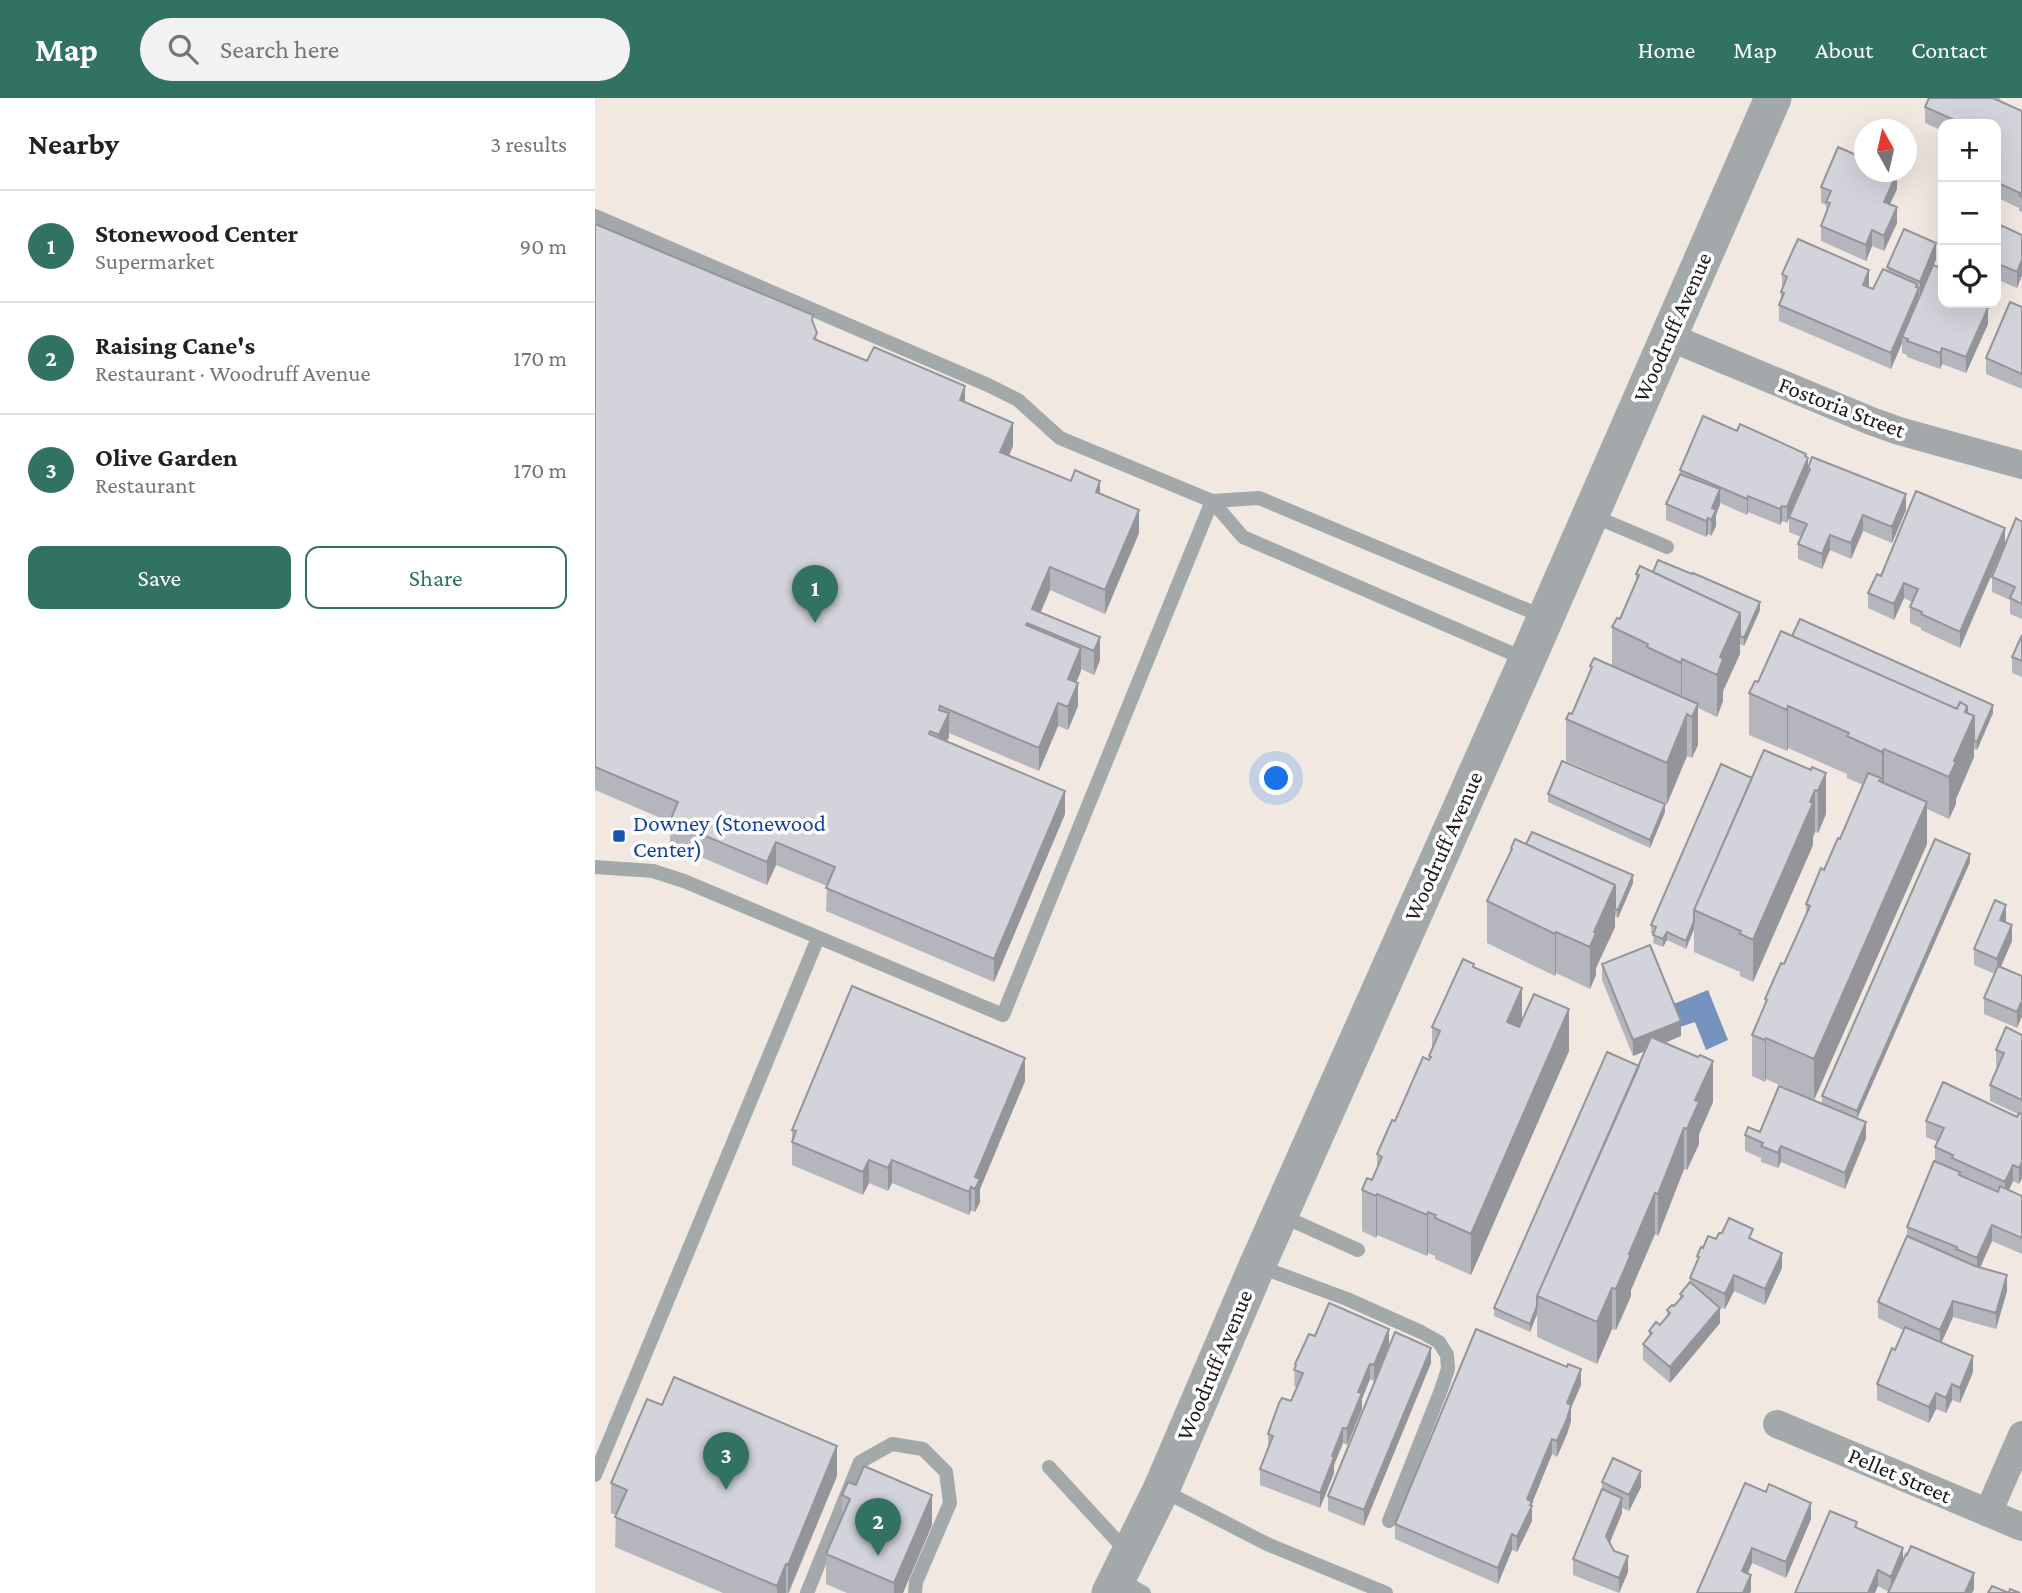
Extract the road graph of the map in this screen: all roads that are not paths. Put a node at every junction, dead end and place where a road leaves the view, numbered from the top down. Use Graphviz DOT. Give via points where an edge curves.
graph roads {
  1 [pos="1773,98"];
  2 [pos="595,216"];
  3 [pos="1667,336"];
  4 [pos="2022,466"];
  5 [pos="1212,501"];
  6 [pos="1591,515"];
  7 [pos="1667,547"];
  8 [pos="1545,618"];
  9 [pos="1527,660"];
  10 [pos="595,867"];
  11 [pos="818,938"];
  12 [pos="1279,1215"];
  13 [pos="1359,1250"];
  14 [pos="1257,1266"];
  15 [pos="1777,1424"];
  16 [pos="2022,1435"];
  17 [pos="1049,1467"];
  18 [pos="595,1475"];
  19 [pos="1160,1490"];
  20 [pos="1988,1513"];
  21 [pos="1389,1521"];
  22 [pos="2022,1527"];
  23 [pos="1125,1579"];
  24 [pos="807,1593"];
  25 [pos="915,1593"];
  26 [pos="1386,1593"];
  1 -- 3 [label="street, Woodruff Avenue"];
  2 -- 5 [label="lane" via="1019,400 1060,438"];
  3 -- 4 [label="street, Fostoria Street" via="1871,421"];
  3 -- 6 [label="street, Woodruff Avenue"];
  5 -- 8 [label="lane" via="1259,498"];
  5 -- 9 [label="lane" via="1243,537"];
  5 -- 11 [label="lane" via="1003,1015"];
  6 -- 7 [label="lane"];
  6 -- 8 [label="street, Woodruff Avenue"];
  8 -- 9 [label="street, Woodruff Avenue"];
  9 -- 12 [label="street, Woodruff Avenue"];
  10 -- 11 [label="lane" via="653,871"];
  11 -- 18 [label="lane"];
  12 -- 13 [label="lane"];
  12 -- 14 [label="street, Woodruff Avenue"];
  14 -- 19 [label="street, Woodruff Avenue"];
  14 -- 21 [label="lane" via="1421,1332 1439,1342 1447,1355 1441,1390"];
  15 -- 20 [label="street, Pellet Street"];
  16 -- 20 [label="street"];
  17 -- 23 [label="lane"];
  19 -- 23 [label="street, Woodruff Avenue"];
  19 -- 26 [label="lane" via="1267,1544"];
  20 -- 22 [label="street, Pellet Street"];
  24 -- 25 [label="lane" via="860,1462 892,1444 923,1449 946,1472 950,1503"];
}
